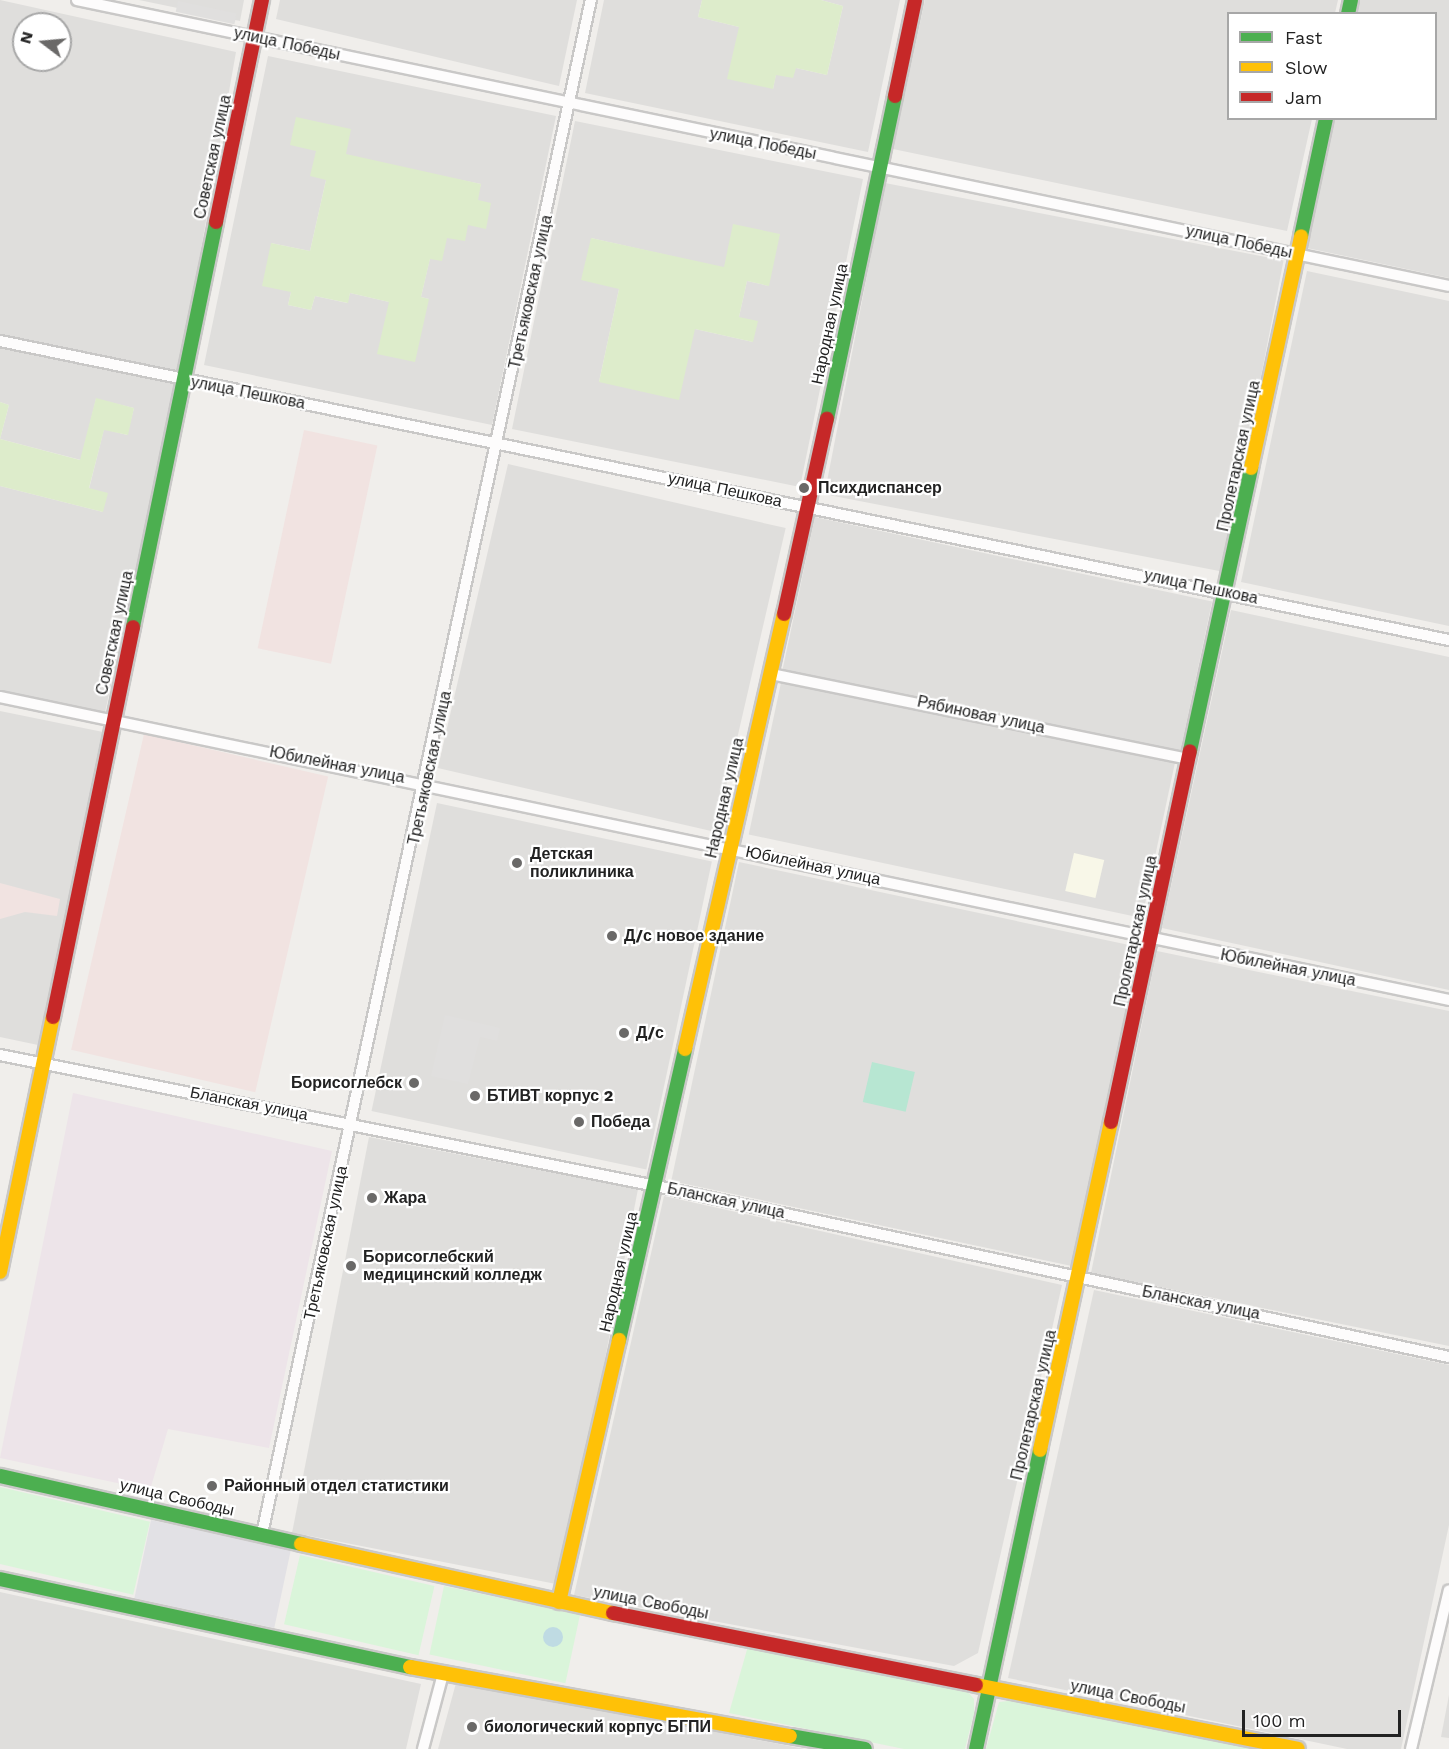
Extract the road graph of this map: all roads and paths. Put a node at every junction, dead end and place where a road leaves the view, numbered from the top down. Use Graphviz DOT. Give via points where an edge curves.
graph roads {
  1 [pos="77,0"];
  2 [pos="262,0"];
  3 [pos="591,0"];
  4 [pos="915,0"];
  5 [pos="254,37"];
  6 [pos="571,106"];
  7 [pos="1326,120"];
  8 [pos="880,167"];
  9 [pos="1298,254"];
  10 [pos="1449,286"];
  11 [pos="0,340"];
  12 [pos="184,380"];
  13 [pos="498,442"];
  14 [pos="808,508"];
  15 [pos="1228,593"];
  16 [pos="1449,640"];
  17 [pos="771,674"];
  18 [pos="0,697"];
  19 [pos="114,720"];
  20 [pos="1190,759"];
  21 [pos="427,783"];
  22 [pos="730,848"];
  23 [pos="1150,940"];
  24 [pos="1449,1000"];
  25 [pos="0,1055"];
  26 [pos="43,1063"];
  27 [pos="352,1124"];
  28 [pos="656,1186"];
  29 [pos="0,1272"];
  30 [pos="1080,1279"];
  31 [pos="1449,1357"];
  32 [pos="0,1476"];
  33 [pos="262,1534"];
  34 [pos="0,1579"];
  35 [pos="1449,1590"];
  36 [pos="559,1602"];
  37 [pos="443,1674"];
  38 [pos="990,1687"];
  39 [pos="423,1749"];
  40 [pos="865,1749"];
  41 [pos="976,1749"];
  42 [pos="1298,1749"];
  43 [pos="1411,1749"];
  1 -- 5 [label="street, улица Победы"];
  2 -- 5 [label="street, Советская улица"];
  3 -- 6 [label="street, Третьяковская улица"];
  4 -- 8 [label="street, Народная улица"];
  5 -- 6 [label="street, улица Победы"];
  5 -- 12 [label="street, Советская улица"];
  6 -- 8 [label="street, улица Победы"];
  6 -- 13 [label="street, Третьяковская улица"];
  7 -- 9 [label="street, Пролетарская улица"];
  8 -- 9 [label="street, улица Победы"];
  8 -- 14 [label="street, Народная улица"];
  9 -- 10 [label="street, улица Победы"];
  9 -- 15 [label="street, Пролетарская улица"];
  11 -- 12 [label="street, улица Пешкова"];
  12 -- 13 [label="street, улица Пешкова"];
  12 -- 19 [label="street, Советская улица"];
  13 -- 14 [label="street, улица Пешкова"];
  13 -- 21 [label="street, Третьяковская улица"];
  14 -- 15 [label="street, улица Пешкова"];
  14 -- 17 [label="street, Народная улица"];
  15 -- 16 [label="street, улица Пешкова"];
  15 -- 20 [label="street, Пролетарская улица"];
  17 -- 20 [label="street, Рябиновая улица"];
  17 -- 22 [label="street, Народная улица"];
  18 -- 19 [label="street, Юбилейная улица"];
  19 -- 21 [label="street, Юбилейная улица"];
  19 -- 26 [label="street, Советская улица"];
  20 -- 23 [label="street, Пролетарская улица"];
  21 -- 22 [label="street, Юбилейная улица"];
  21 -- 27 [label="street, Третьяковская улица"];
  22 -- 23 [label="street, Юбилейная улица"];
  22 -- 28 [label="street, Народная улица"];
  23 -- 24 [label="street, Юбилейная улица"];
  23 -- 30 [label="street, Пролетарская улица"];
  25 -- 26 [label="street, Бланская улица"];
  26 -- 27 [label="street, Бланская улица"];
  26 -- 29 [label="street, Советская улица"];
  27 -- 28 [label="street, Бланская улица"];
  27 -- 33 [label="street, Третьяковская улица"];
  28 -- 30 [label="street, Бланская улица"];
  28 -- 36 [label="street, Народная улица"];
  30 -- 31 [label="street, Бланская улица"];
  30 -- 38 [label="street, Пролетарская улица"];
  32 -- 33 [label="street, улица Свободы"];
  33 -- 36 [label="street, улица Свободы"];
  34 -- 37 [label="street"];
  35 -- 43 [label="street"];
  36 -- 38 [label="street, улица Свободы"];
  37 -- 39 [label="street"];
  37 -- 40 [label="street"];
  38 -- 41 [label="street, Пролетарская улица"];
  38 -- 42 [label="street, улица Свободы"];
}
